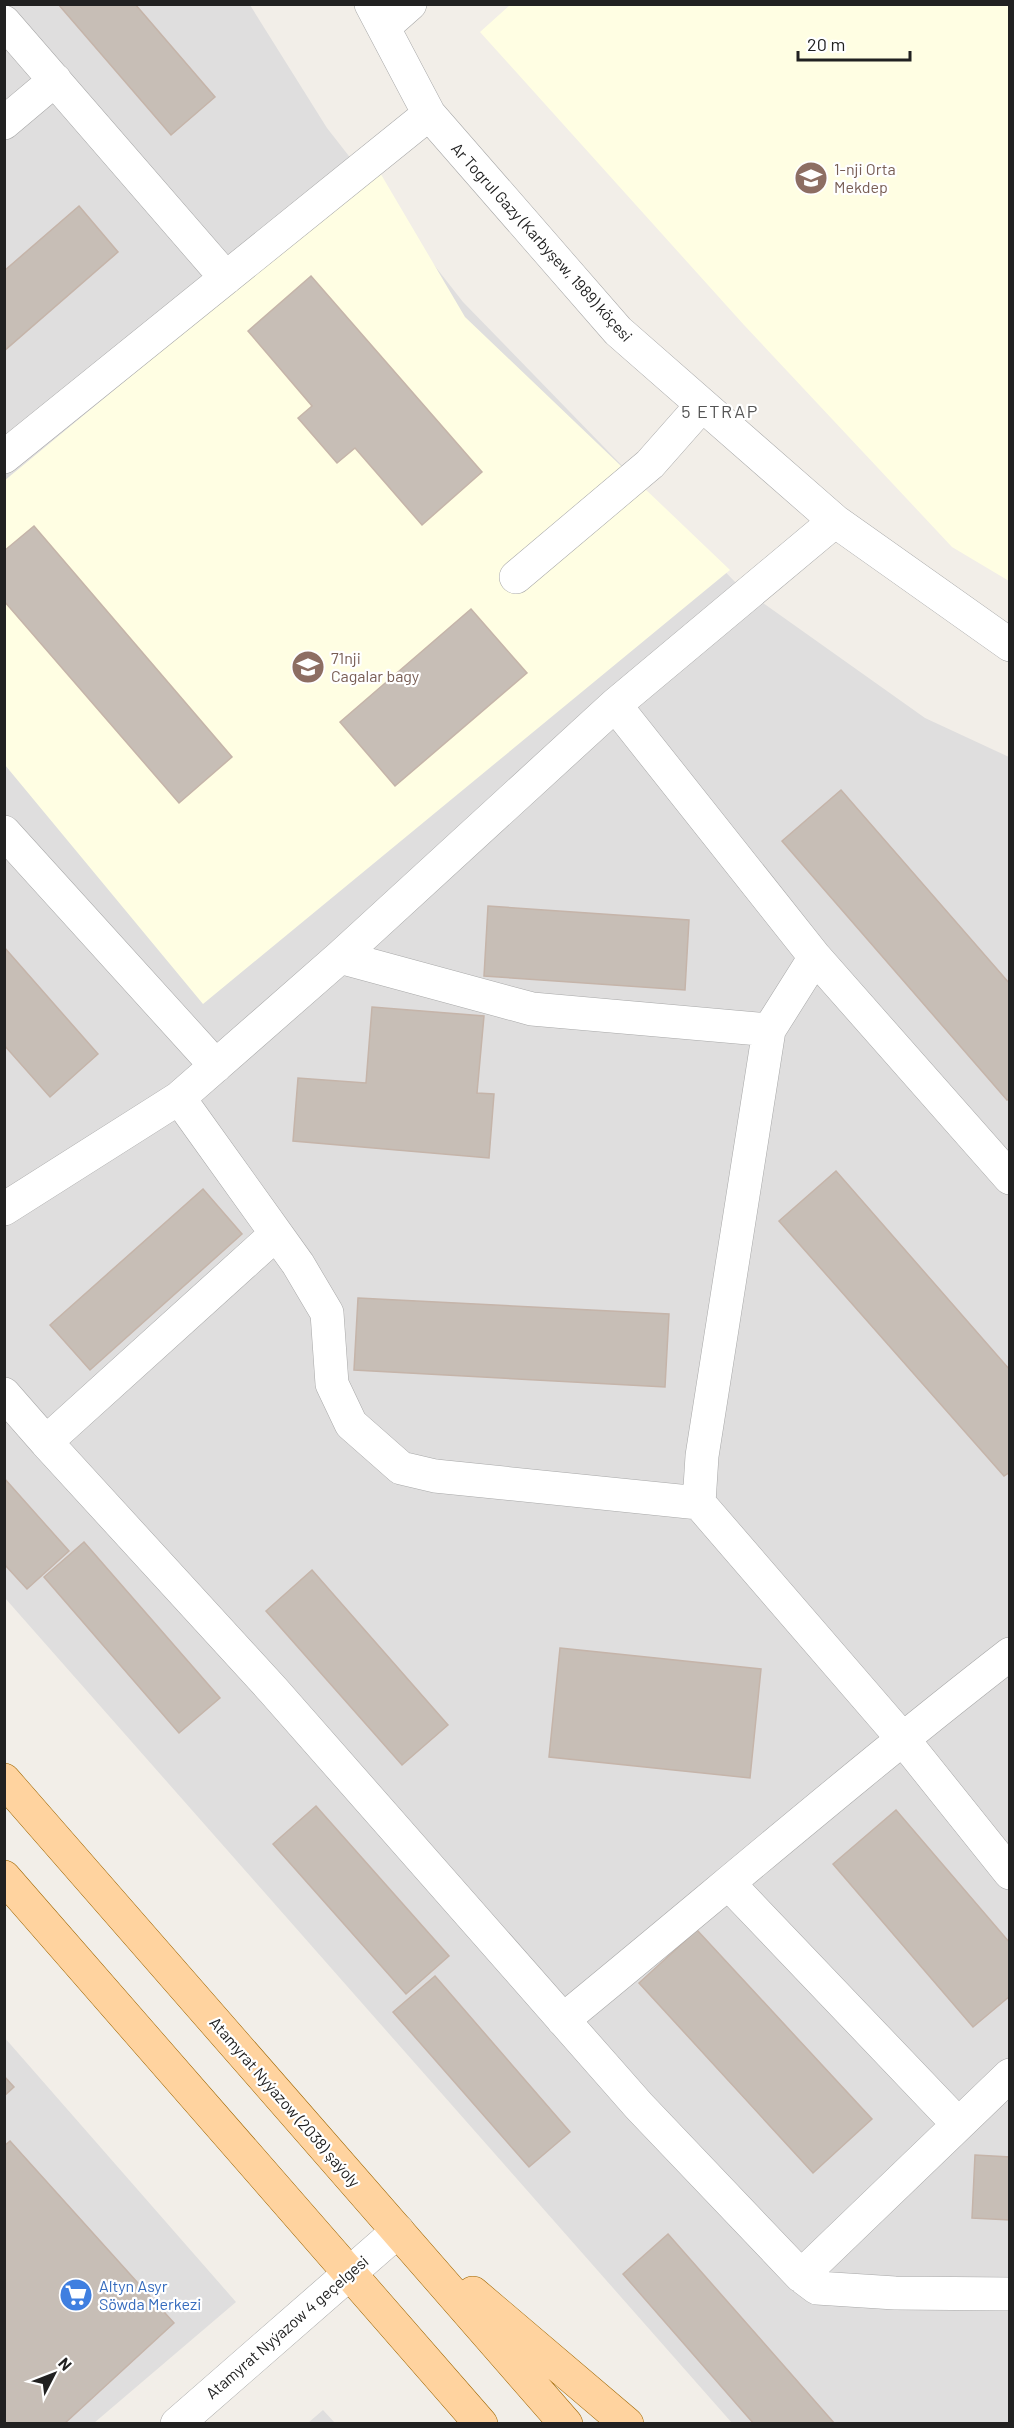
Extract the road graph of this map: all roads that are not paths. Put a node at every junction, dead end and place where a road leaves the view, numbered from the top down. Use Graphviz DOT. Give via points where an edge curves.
graph roads {
  1 [pos="410,4"];
  2 [pos="377,16"];
  3 [pos="4,22"];
  4 [pos="55,80"];
  5 [pos="429,114"];
  6 [pos="4,123"];
  7 [pos="226,278"];
  8 [pos="702,405"];
  9 [pos="4,457"];
  10 [pos="834,521"];
  11 [pos="516,577"];
  12 [pos="1010,645"];
  13 [pos="615,705"];
  14 [pos="4,832"];
  15 [pos="339,957"];
  16 [pos="815,957"];
  17 [pos="769,1030"];
  18 [pos="216,1066"];
  19 [pos="179,1098"];
  20 [pos="1010,1178"];
  21 [pos="4,1209"];
  22 [pos="276,1234"];
  23 [pos="4,1394"];
  24 [pos="46,1442"];
  25 [pos="699,1503"];
  26 [pos="1010,1654"];
  27 [pos="902,1738"];
  28 [pos="4,1780"];
  29 [pos="1010,1873"];
  30 [pos="4,1877"];
  31 [pos="729,1884"];
  32 [pos="563,2020"];
  33 [pos="1007,2079"];
  34 [pos="958,2124"];
  35 [pos="398,2231"];
  36 [pos="350,2273"];
  37 [pos="801,2276"];
  38 [pos="1010,2294"];
  39 [pos="177,2424"];
  40 [pos="481,2424"];
  41 [pos="566,2424"];
  42 [pos="627,2424"];
  1 -- 2 [label="street"];
  2 -- 5 [label="street, Ar Togrul Gazy (Karbyşew, 1989) köçesi"];
  3 -- 4 [label="street"];
  4 -- 6 [label="street"];
  4 -- 7 [label="street"];
  5 -- 7 [label="street"];
  5 -- 8 [label="street, Ar Togrul Gazy (Karbyşew, 1989) köçesi" via="618,332"];
  7 -- 9 [label="street"];
  8 -- 10 [label="street, Ar Togrul Gazy (Karbyşew, 1989) köçesi"];
  8 -- 11 [label="street" via="650,464"];
  10 -- 12 [label="street, Ar Togrul Gazy (Karbyşew, 1989) köçesi"];
  10 -- 13 [label="street"];
  13 -- 15 [label="street"];
  13 -- 16 [label="street"];
  14 -- 18 [label="street"];
  15 -- 17 [label="street" via="532,1009"];
  15 -- 18 [label="street"];
  16 -- 17 [label="street"];
  16 -- 20 [label="street"];
  17 -- 25 [label="street" via="702,1456"];
  18 -- 19 [label="street"];
  19 -- 21 [label="street"];
  19 -- 22 [label="street"];
  22 -- 24 [label="street"];
  22 -- 25 [label="street" via="327,1313 332,1384 351,1424 401,1468 435,1476"];
  23 -- 24 [label="street"];
  24 -- 32 [label="street" via="273,1690"];
  25 -- 27 [label="street"];
  26 -- 27 [label="street"];
  27 -- 29 [label="street"];
  27 -- 31 [label="street"];
  28 -- 35 [label="main road, Atamyrat Nyýazow (2038) şaýoly"];
  30 -- 36 [label="main road"];
  31 -- 32 [label="street"];
  31 -- 34 [label="street"];
  32 -- 37 [label="street"];
  33 -- 34 [label="street"];
  34 -- 37 [label="street"];
  35 -- 36 [label="street, Atamyrat Nyýazow 4 geçelgesi"];
  35 -- 41 [label="main road, Atamyrat Nyýazow (2038) şaýoly"];
  35 -- 42 [label="main road"];
  36 -- 39 [label="street, Atamyrat Nyýazow 4 geçelgesi"];
  36 -- 40 [label="main road"];
  37 -- 38 [label="street" via="817,2288"];
}
